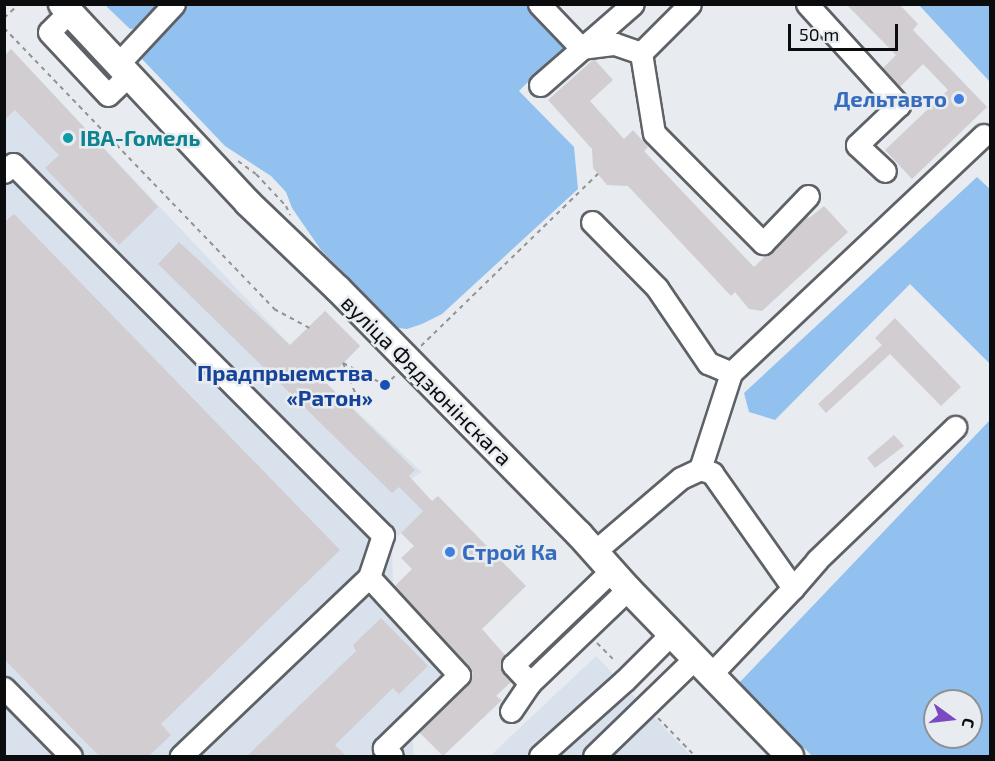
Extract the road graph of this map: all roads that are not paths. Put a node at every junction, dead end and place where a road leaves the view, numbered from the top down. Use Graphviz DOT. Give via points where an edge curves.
graph roads {
  1 [pos="174,4"];
  2 [pos="539,4"];
  3 [pos="633,4"];
  4 [pos="690,4"];
  5 [pos="807,4"];
  6 [pos="65,8"];
  7 [pos="581,48"];
  8 [pos="641,53"];
  9 [pos="123,70"];
  10 [pos="540,85"];
  11 [pos="984,135"];
  12 [pos="885,171"];
  13 [pos="4,172"];
  14 [pos="808,196"];
  15 [pos="592,222"];
  16 [pos="731,373"];
  17 [pos="955,427"];
  18 [pos="700,469"];
  19 [pos="602,561"];
  20 [pos="369,577"];
  21 [pos="793,588"];
  22 [pos="628,589"];
  23 [pos="671,634"];
  24 [pos="703,666"];
  25 [pos="530,683"];
  26 [pos="4,688"];
  27 [pos="511,711"];
  28 [pos="384,754"];
  29 [pos="71,756"];
  30 [pos="182,756"];
  31 [pos="540,756"];
  32 [pos="594,756"];
  33 [pos="790,756"];
  1 -- 9 [label="lane"];
  2 -- 7 [label="lane"];
  3 -- 7 [label="lane"];
  4 -- 8 [label="lane"];
  5 -- 12 [label="lane" via="899,105 857,145"];
  6 -- 9 [label="main road, вуліца Фядзюнінскага"];
  7 -- 8 [label="lane" via="615,44"];
  7 -- 10 [label="lane"];
  8 -- 14 [label="lane" via="654,133 763,243"];
  9 -- 19 [label="main road, вуліца Фядзюнінскага" via="248,203 338,289"];
  11 -- 16 [label="lane"];
  13 -- 20 [label="lane" via="13,164 383,535"];
  15 -- 16 [label="lane" via="657,288 708,363"];
  16 -- 18 [label="lane"];
  17 -- 21 [label="lane"];
  18 -- 19 [label="lane" via="681,478"];
  18 -- 21 [label="lane" via="712,473"];
  19 -- 22 [label="main road, вуліца Фядзюнінскага"];
  19 -- 25 [label="lane" via="513,665"];
  20 -- 28 [label="lane" via="459,675"];
  20 -- 30 [label="lane"];
  21 -- 24 [label="lane"];
  22 -- 23 [label="main road, вуліца Фядзюнінскага"];
  22 -- 25 [label="lane"];
  23 -- 24 [label="main road, вуліца Фядзюнінскага"];
  23 -- 31 [label="lane"];
  24 -- 32 [label="lane"];
  24 -- 33 [label="main road, вуліца Фядзюнінскага"];
  25 -- 27 [label="lane"];
  26 -- 29 [label="lane"];
}
